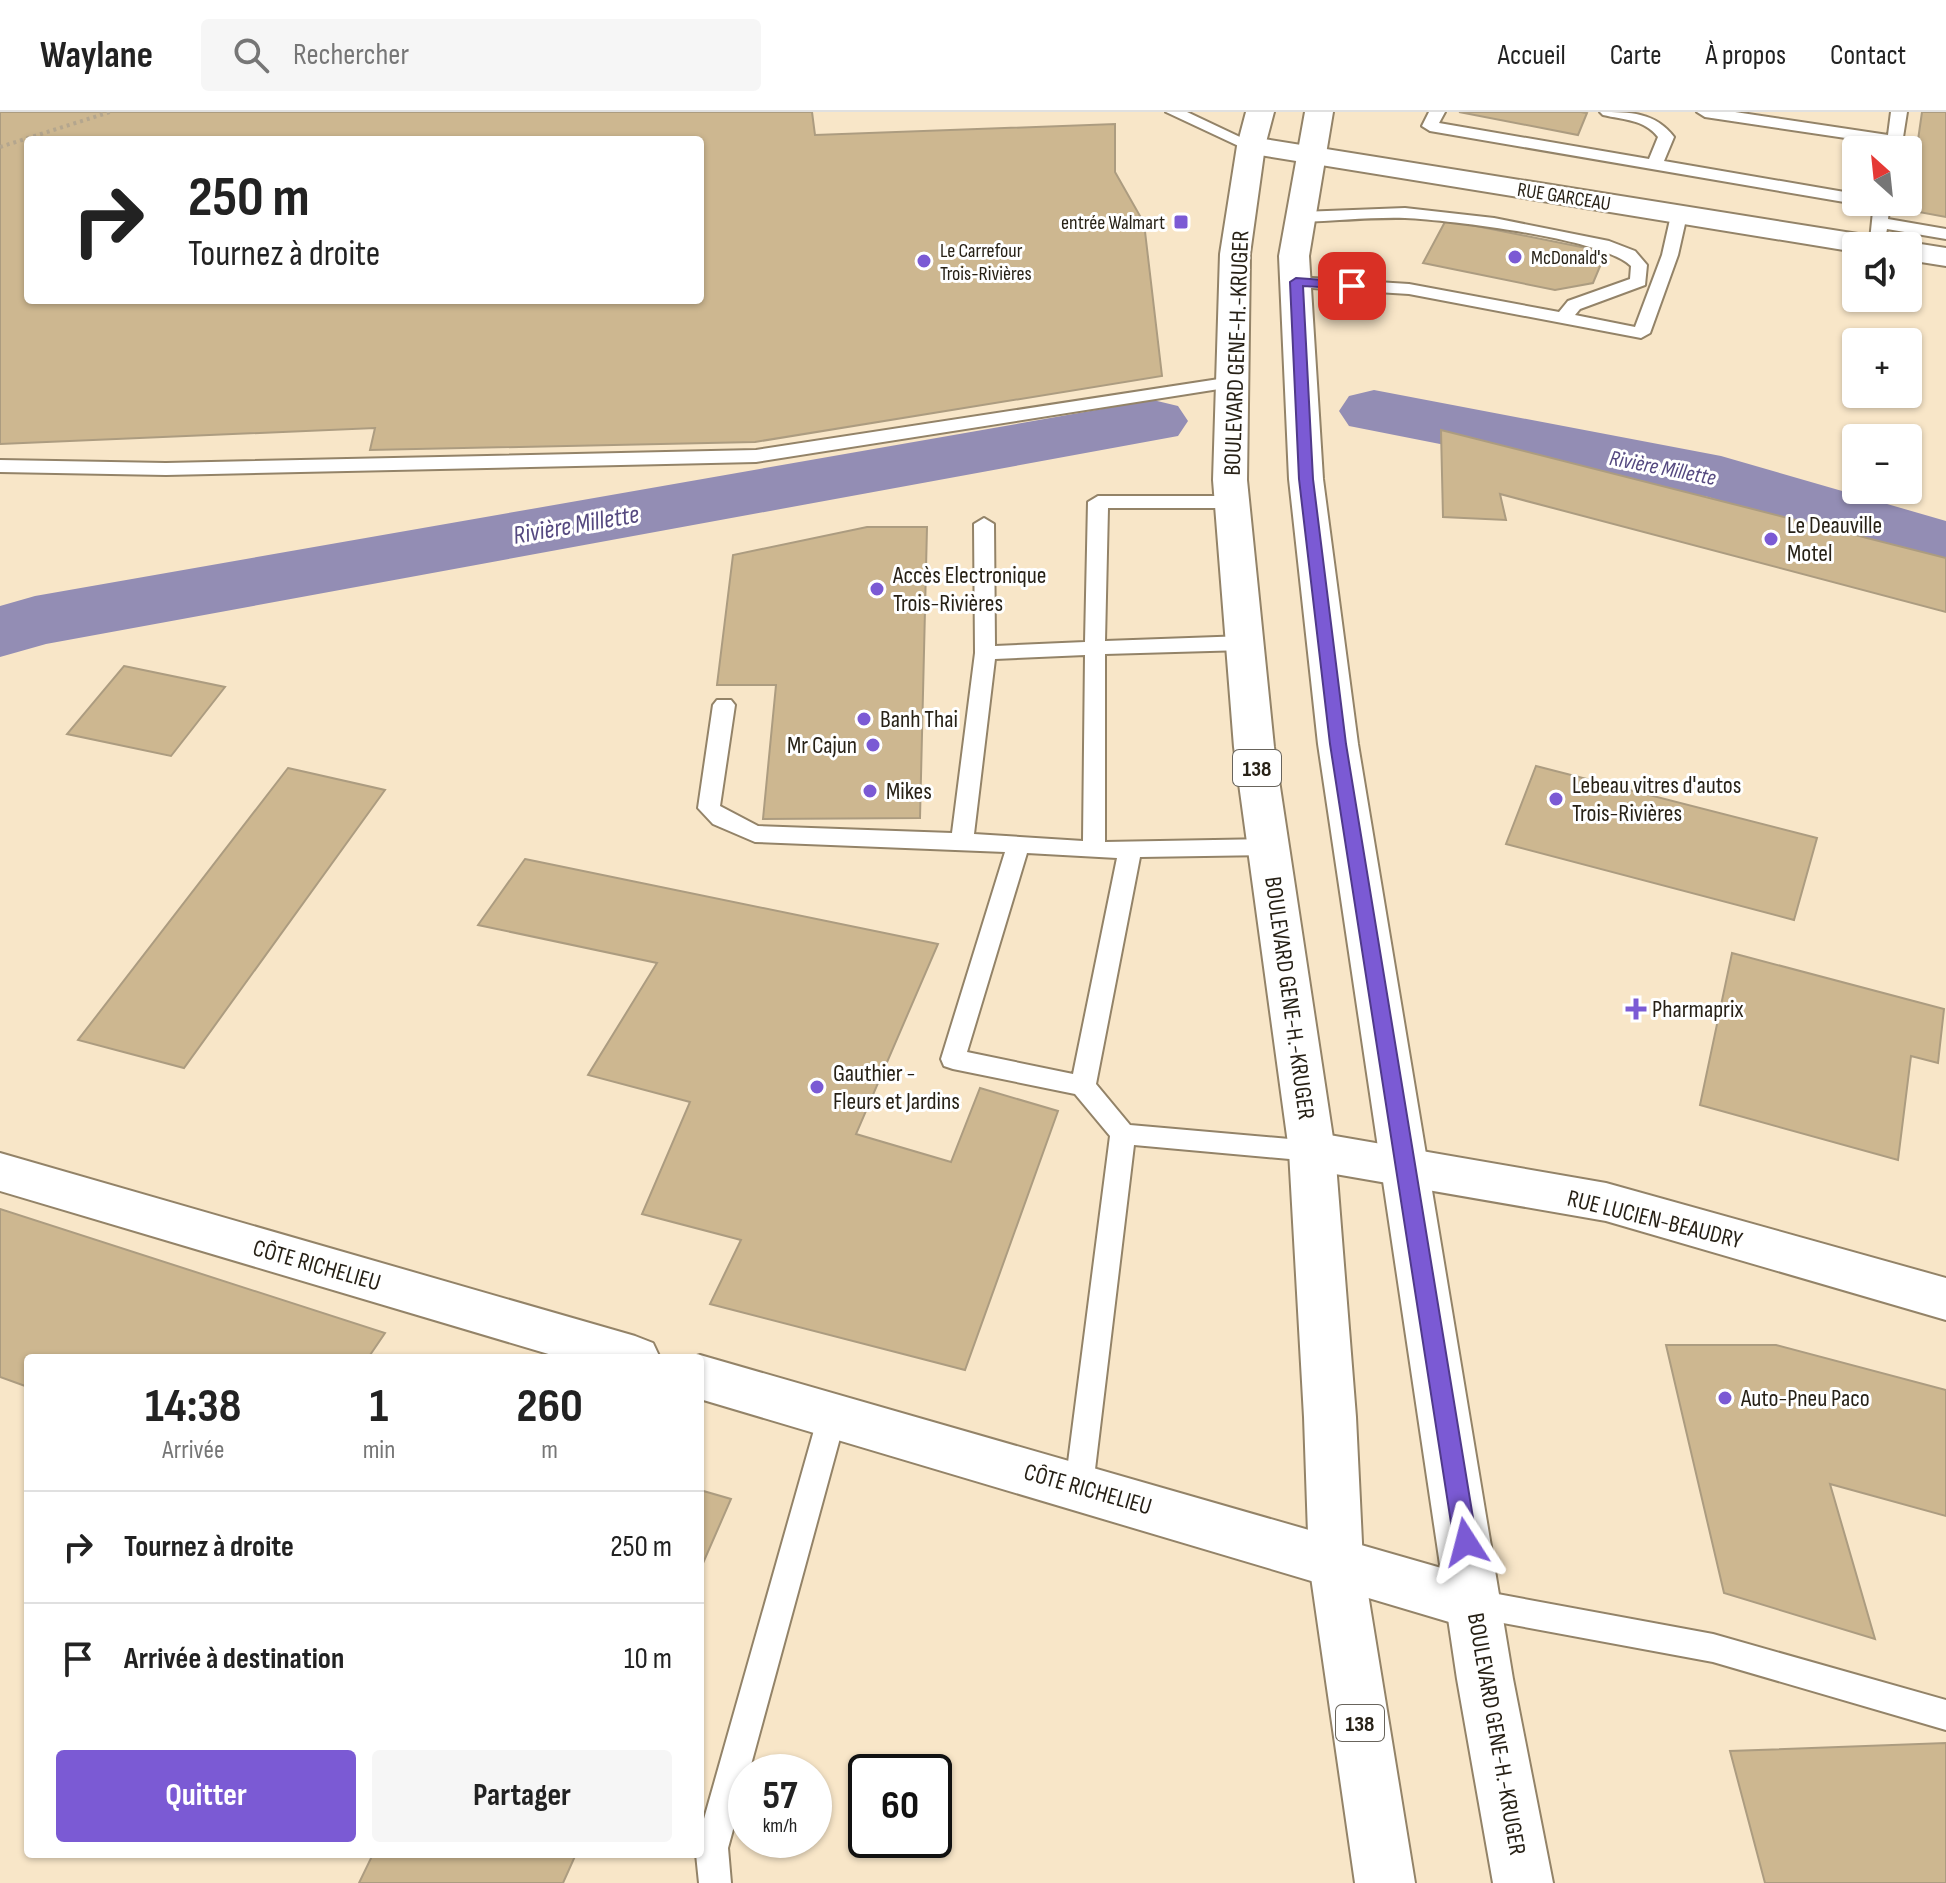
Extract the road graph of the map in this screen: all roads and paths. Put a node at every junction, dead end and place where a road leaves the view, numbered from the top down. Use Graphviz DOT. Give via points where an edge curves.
graph roads {
  1 [pos="110,112"];
  2 [pos="1174,112"];
  3 [pos="1260,112"];
  4 [pos="1319,112"];
  5 [pos="1437,112"];
  6 [pos="1608,112"];
  7 [pos="1705,112"];
  8 [pos="1899,112"];
  9 [pos="38,136"];
  10 [pos="1842,136"];
  11 [pos="1895,136"];
  12 [pos="24,140"];
  13 [pos="1251,146"];
  14 [pos="0,147"];
  15 [pos="1310,155"];
  16 [pos="1654,166"];
  17 [pos="1842,197"];
  18 [pos="1679,215"];
  19 [pos="1301,217"];
  20 [pos="1842,234"];
  21 [pos="1946,234"];
  22 [pos="1922,235"];
  23 [pos="1922,253"];
  24 [pos="1946,257"];
  25 [pos="1296,282"];
  26 [pos="1563,319"];
  27 [pos="1232,382"];
  28 [pos="0,466"];
  29 [pos="1232,502"];
  30 [pos="984,524"];
  31 [pos="1245,643"];
  32 [pos="1095,648"];
  33 [pos="985,653"];
  34 [pos="724,705"];
  35 [pos="962,841"];
  36 [pos="1018,847"];
  37 [pos="1269,847"];
  38 [pos="1130,849"];
  39 [pos="1094,850"];
  40 [pos="1083,1086"];
  41 [pos="1123,1134"];
  42 [pos="1312,1151"];
  43 [pos="1406,1168"];
  44 [pos="0,1172"];
  45 [pos="1946,1299"];
  46 [pos="621,1354"];
  47 [pos="704,1378"];
  48 [pos="832,1416"];
  49 [pos="1079,1486"];
  50 [pos="1336,1563"];
  51 [pos="1476,1604"];
  52 [pos="1946,1715"];
  53 [pos="715,1883"];
  54 [pos="1385,1883"];
  55 [pos="1523,1883"];
  1 -- 9 [label="path"];
  2 -- 13 [label="lane"];
  3 -- 13 [label="main road, BOULEVARD GENE-H.-KRUGER / 138"];
  4 -- 15 [label="main road, BOULEVARD GENE-H.-KRUGER"];
  5 -- 16 [label="lane" via="1430,126"];
  6 -- 16 [label="lane" via="1641,117 1661,128 1666,137"];
  7 -- 10 [label="lane"];
  8 -- 11 [label="lane"];
  12 -- 14 [label="path"];
  13 -- 15 [label="main road, RUE GARCEAU"];
  13 -- 27 [label="main road, BOULEVARD GENE-H.-KRUGER / 138" via="1235,254"];
  15 -- 18 [label="main road, RUE GARCEAU"];
  15 -- 19 [label="main road, BOULEVARD GENE-H.-KRUGER"];
  16 -- 17 [label="lane"];
  18 -- 20 [label="main road, RUE GARCEAU"];
  18 -- 26 [label="lane" via="1641,333"];
  19 -- 25 [label="main road, BOULEVARD GENE-H.-KRUGER"];
  19 -- 26 [label="lane" via="1405,213 1494,223 1609,246 1639,265 1639,281 1632,286 1574,305"];
  21 -- 22 [label="lane"];
  23 -- 24 [label="main road"];
  25 -- 26 [label="lane" via="1409,289"];
  25 -- 43 [label="main road, BOULEVARD GENE-H.-KRUGER" via="1306,479 1338,744"];
  27 -- 28 [label="lane" via="756,456 166,469"];
  27 -- 29 [label="main road, BOULEVARD GENE-H.-KRUGER / 138"];
  29 -- 31 [label="main road, BOULEVARD GENE-H.-KRUGER / 138"];
  29 -- 32 [label="lane" via="1098,502"];
  30 -- 33 [label="lane"];
  31 -- 32 [label="lane"];
  31 -- 37 [label="main road, BOULEVARD GENE-H.-KRUGER / 138"];
  32 -- 33 [label="lane"];
  32 -- 39 [label="lane"];
  33 -- 35 [label="lane"];
  34 -- 35 [label="lane" via="709,808 721,818 755,834"];
  35 -- 36 [label="lane"];
  36 -- 39 [label="lane"];
  36 -- 40 [label="lane" via="953,1059"];
  37 -- 38 [label="lane"];
  37 -- 42 [label="main road, BOULEVARD GENE-H.-KRUGER / 138"];
  38 -- 39 [label="lane"];
  38 -- 40 [label="lane"];
  40 -- 41 [label="lane"];
  41 -- 42 [label="lane"];
  41 -- 49 [label="lane"];
  42 -- 43 [label="main road, RUE LUCIEN-BEAUDRY"];
  42 -- 50 [label="main road, BOULEVARD GENE-H.-KRUGER / 138"];
  43 -- 45 [label="main road, RUE LUCIEN-BEAUDRY" via="1606,1202"];
  43 -- 51 [label="main road, BOULEVARD GENE-H.-KRUGER"];
  44 -- 46 [label="main road, CÔTE RICHELIEU"];
  47 -- 48 [label="main road, CÔTE RICHELIEU"];
  48 -- 49 [label="main road, CÔTE RICHELIEU"];
  48 -- 53 [label="lane" via="712,1848"];
  49 -- 50 [label="main road, CÔTE RICHELIEU"];
  50 -- 51 [label="main road, CÔTE RICHELIEU"];
  50 -- 54 [label="main road, BOULEVARD GENE-H.-KRUGER / 138"];
  51 -- 52 [label="lane" via="1713,1648"];
  51 -- 55 [label="main road, BOULEVARD GENE-H.-KRUGER"];
}
